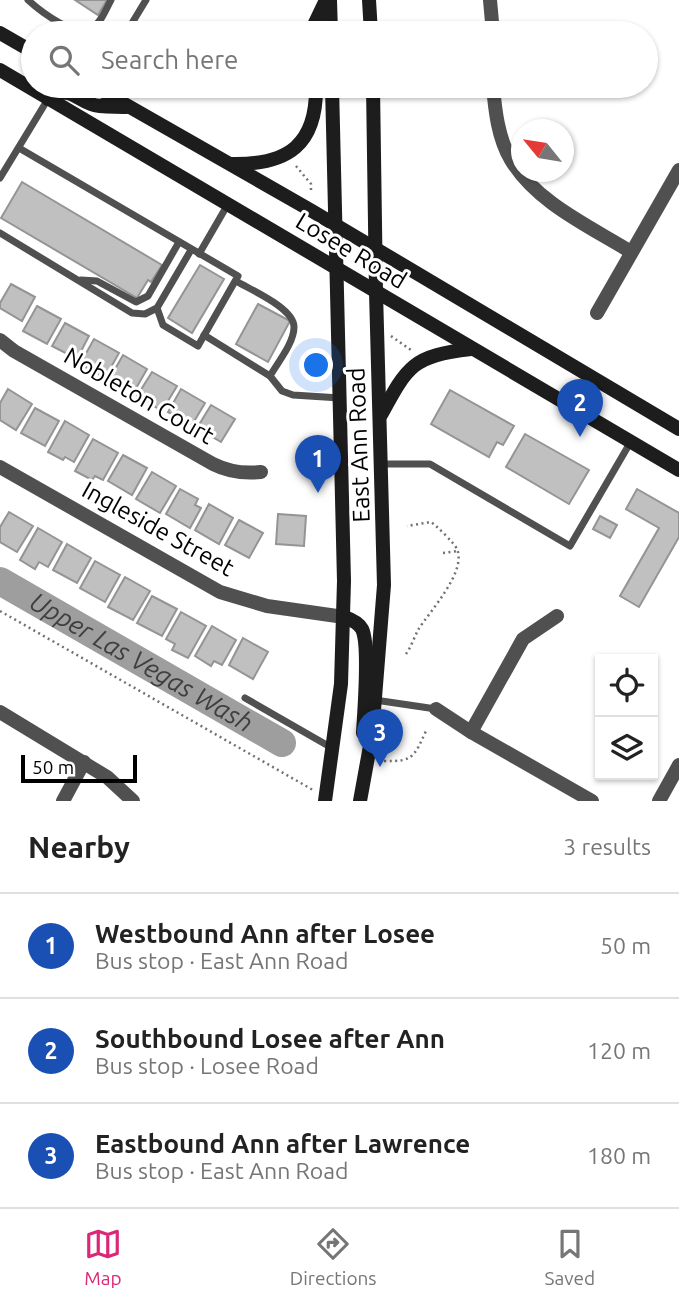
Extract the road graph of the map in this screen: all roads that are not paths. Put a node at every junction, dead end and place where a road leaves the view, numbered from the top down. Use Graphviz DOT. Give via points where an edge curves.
graph roads {
  1 [pos="28,0"];
  2 [pos="111,0"];
  3 [pos="146,0"];
  4 [pos="328,0"];
  5 [pos="369,0"];
  6 [pos="490,0"];
  7 [pos="59,21"];
  8 [pos="98,21"];
  9 [pos="133,21"];
  10 [pos="316,21"];
  11 [pos="330,21"];
  12 [pos="370,21"];
  13 [pos="492,21"];
  14 [pos="0,33"];
  15 [pos="0,44"];
  16 [pos="19,44"];
  17 [pos="0,71"];
  18 [pos="21,83"];
  19 [pos="80,98"];
  20 [pos="115,98"];
  21 [pos="316,98"];
  22 [pos="332,98"];
  23 [pos="373,98"];
  24 [pos="495,98"];
  25 [pos="48,99"];
  26 [pos="131,107"];
  27 [pos="19,148"];
  28 [pos="230,164"];
  29 [pos="679,170"];
  30 [pos="0,178"];
  31 [pos="228,204"];
  32 [pos="336,225"];
  33 [pos="0,233"];
  34 [pos="179,243"];
  35 [pos="375,249"];
  36 [pos="195,252"];
  37 [pos="631,252"];
  38 [pos="337,268"];
  39 [pos="77,279"];
  40 [pos="236,281"];
  41 [pos="376,292"];
  42 [pos="157,308"];
  43 [pos="597,313"];
  44 [pos="204,335"];
  45 [pos="0,340"];
  46 [pos="471,349"];
  47 [pos="270,376"];
  48 [pos="340,398"];
  49 [pos="380,417"];
  50 [pos="679,429"];
  51 [pos="629,443"];
  52 [pos="382,464"];
  53 [pos="0,467"];
  54 [pos="679,470"];
  55 [pos="261,472"];
  56 [pos="557,616"];
  57 [pos="344,617"];
  58 [pos="245,698"];
  59 [pos="375,701"];
  60 [pos="436,709"];
  61 [pos="0,712"];
  62 [pos="471,732"];
  63 [pos="332,748"];
  64 [pos="84,762"];
  65 [pos="679,765"];
  66 [pos="325,799"];
  67 [pos="63,801"];
  68 [pos="133,801"];
  69 [pos="359,801"];
  70 [pos="592,801"];
  71 [pos="659,801"];
  1 -- 7 [label="lane"];
  2 -- 8 [label="lane"];
  3 -- 9 [label="lane"];
  4 -- 10 [label="main road"];
  4 -- 11 [label="main road"];
  5 -- 12 [label="main road"];
  6 -- 13 [label="street"];
  14 -- 16 [label="main road"];
  15 -- 16 [label="main road"];
  17 -- 18 [label="main road, Losee Road"];
  19 -- 26 [label="main road" via="93,105"];
  20 -- 26 [label="main road, Losee Road"];
  21 -- 28 [label="main road" via="313,122 304,139 287,153 252,165"];
  22 -- 32 [label="main road, East Ann Road"];
  23 -- 35 [label="main road, East Ann Road"];
  24 -- 37 [label="street" via="500,135 510,159 531,185"];
  25 -- 27 [label="lane"];
  25 -- 31 [label="main road, Losee Road"];
  26 -- 28 [label="main road, Losee Road"];
  27 -- 30 [label="lane"];
  27 -- 34 [label="lane"];
  28 -- 32 [label="main road, Losee Road"];
  29 -- 37 [label="street"];
  31 -- 36 [label="lane"];
  31 -- 38 [label="main road, Losee Road"];
  32 -- 35 [label="main road, Losee Road"];
  32 -- 38 [label="main road, East Ann Road"];
  33 -- 39 [label="lane"];
  34 -- 36 [label="lane"];
  34 -- 39 [label="lane" via="142,300 136,302 97,281"];
  35 -- 41 [label="main road, East Ann Road"];
  35 -- 50 [label="main road, Losee Road"];
  36 -- 40 [label="lane" via="238,276"];
  36 -- 42 [label="lane"];
  37 -- 43 [label="street"];
  38 -- 41 [label="main road, Losee Road"];
  38 -- 48 [label="main road, East Ann Road"];
  39 -- 42 [label="lane" via="132,313 145,314"];
  40 -- 44 [label="lane"];
  40 -- 47 [label="lane" via="293,318 291,340"];
  41 -- 46 [label="main road, Losee Road"];
  41 -- 49 [label="main road, East Ann Road"];
  42 -- 44 [label="lane" via="163,325 198,346"];
  44 -- 47 [label="lane"];
  45 -- 55 [label="street, Nobleton Court" via="213,464 240,473"];
  46 -- 49 [label="main road" via="441,352 414,364"];
  46 -- 51 [label="main road, Losee Road"];
  47 -- 48 [label="lane" via="282,391 293,395"];
  48 -- 57 [label="main road, East Ann Road"];
  49 -- 52 [label="main road, East Ann Road"];
  51 -- 52 [label="lane" via="570,545 430,464"];
  51 -- 54 [label="main road, Losee Road"];
  52 -- 59 [label="main road, East Ann Road" via="384,585"];
  53 -- 57 [label="street, Ingleside Street" via="220,592 267,606"];
  56 -- 62 [label="street" via="523,639"];
  57 -- 63 [label="main road, East Ann Road"];
  57 -- 69 [label="main road" via="362,629 365,645"];
  58 -- 63 [label="lane"];
  59 -- 60 [label="lane"];
  59 -- 69 [label="main road, East Ann Road"];
  60 -- 62 [label="street"];
  61 -- 64 [label="street"];
  62 -- 70 [label="street"];
  63 -- 66 [label="main road, East Ann Road"];
  64 -- 67 [label="street"];
  64 -- 68 [label="street"];
  65 -- 71 [label="street"];
}
